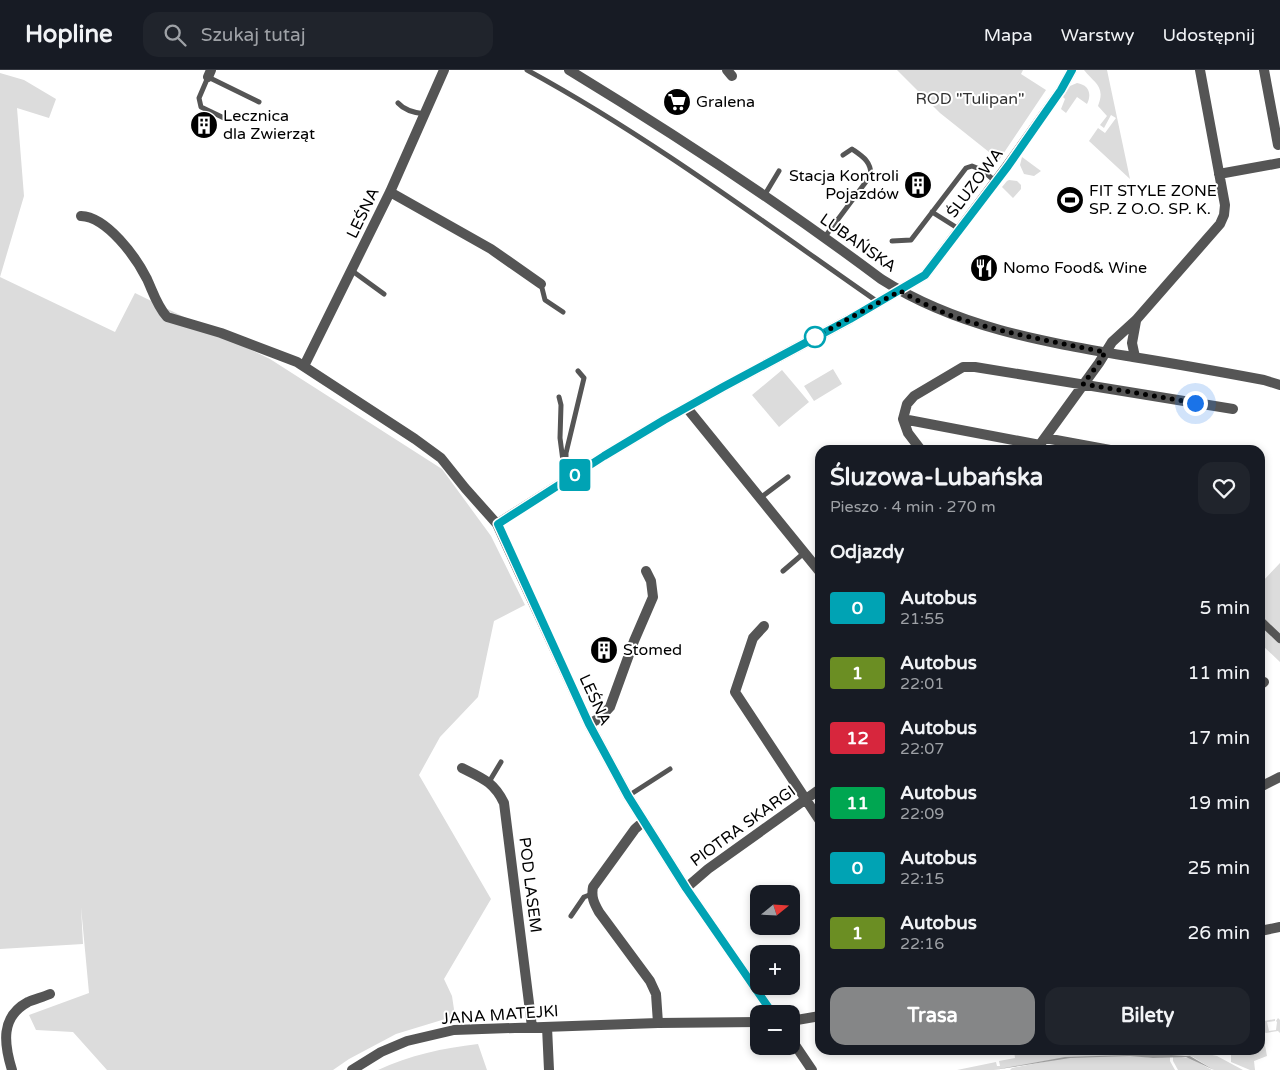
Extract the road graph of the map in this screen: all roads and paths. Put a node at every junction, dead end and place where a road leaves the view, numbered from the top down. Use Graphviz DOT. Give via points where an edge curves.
graph roads {
  1 [pos="444,70"];
  2 [pos="527,70"];
  3 [pos="569,70"];
  4 [pos="1072,70"];
  5 [pos="1200,70"];
  6 [pos="1264,70"];
  7 [pos="209,74"];
  8 [pos="259,102"];
  9 [pos="398,103"];
  10 [pos="425,114"];
  11 [pos="224,118"];
  12 [pos="1278,145"];
  13 [pos="843,155"];
  14 [pos="1280,163"];
  15 [pos="779,171"];
  16 [pos="1219,174"];
  17 [pos="996,182"];
  18 [pos="390,192"];
  19 [pos="764,196"];
  20 [pos="932,212"];
  21 [pos="81,216"];
  22 [pos="959,230"];
  23 [pos="824,238"];
  24 [pos="892,241"];
  25 [pos="352,270"];
  26 [pos="540,284"];
  27 [pos="900,291"];
  28 [pos="384,294"];
  29 [pos="878,303"];
  30 [pos="563,312"];
  31 [pos="1136,320"];
  32 [pos="1105,352"];
  33 [pos="1135,357"];
  34 [pos="304,366"];
  35 [pos="578,371"];
  36 [pos="1083,384"];
  37 [pos="1280,385"];
  38 [pos="559,397"];
  39 [pos="687,408"];
  40 [pos="1233,409"];
  41 [pos="903,418"];
  42 [pos="1041,444"];
  43 [pos="917,445"];
  44 [pos="788,477"];
  45 [pos="566,481"];
  46 [pos="760,499"];
  47 [pos="498,524"];
  48 [pos="804,553"];
  49 [pos="815,566"];
  50 [pos="646,571"];
  51 [pos="783,571"];
  52 [pos="1265,625"];
  53 [pos="764,626"];
  54 [pos="1280,639"];
  55 [pos="589,724"];
  56 [pos="501,762"];
  57 [pos="462,768"];
  58 [pos="670,769"];
  59 [pos="1280,777"];
  60 [pos="489,782"];
  61 [pos="1265,784"];
  62 [pos="815,793"];
  63 [pos="628,796"];
  64 [pos="806,799"];
  65 [pos="815,813"];
  66 [pos="644,821"];
  67 [pos="686,888"];
  68 [pos="592,894"];
  69 [pos="572,916"];
  70 [pos="1280,927"];
  71 [pos="1265,930"];
  72 [pos="50,994"];
  73 [pos="767,1005"];
  74 [pos="815,1017"];
  75 [pos="800,1019"];
  76 [pos="750,1022"];
  77 [pos="658,1023"];
  78 [pos="532,1027"];
  79 [pos="547,1027"];
  80 [pos="800,1052"];
  81 [pos="12,1070"];
  82 [pos="352,1070"];
  83 [pos="549,1070"];
  84 [pos="812,1070"];
  1 -- 10 [label="street, LEŚNA"];
  2 -- 29 [label="lane" via="682,166"];
  3 -- 19 [label="street, LUBAŃSKA" via="652,120"];
  4 -- 17 [label="street, ŚLUZOWA"];
  5 -- 16 [label="street"];
  6 -- 12 [label="street"];
  7 -- 8 [label="lane"];
  7 -- 11 [label="lane" via="199,98 201,107"];
  9 -- 10 [label="lane" via="402,108"];
  10 -- 18 [label="street, LEŚNA"];
  13 -- 23 [label="lane" via="852,149 869,164 871,175"];
  14 -- 16 [label="street"];
  15 -- 19 [label="lane"];
  16 -- 31 [label="street" via="1225,205 1220,224"];
  17 -- 20 [label="lane" via="982,170 972,166 966,168"];
  17 -- 22 [label="street, ŚLUZOWA"];
  18 -- 25 [label="street, LEŚNA"];
  18 -- 26 [label="street" via="491,249"];
  19 -- 23 [label="street, LUBAŃSKA"];
  20 -- 22 [label="lane"];
  20 -- 24 [label="lane" via="911,240"];
  21 -- 34 [label="street, LEŚNA" via="96,219 124,245 167,316 221,333"];
  22 -- 27 [label="street, ŚLUZOWA" via="925,275"];
  23 -- 27 [label="street, LUBAŃSKA"];
  25 -- 28 [label="lane"];
  25 -- 34 [label="street, LEŚNA"];
  26 -- 30 [label="lane" via="545,300"];
  27 -- 29 [label="street, ŚLUZOWA"];
  27 -- 32 [label="street, LUBAŃSKA" via="970,322"];
  29 -- 39 [label="street, ŚLUZOWA"];
  31 -- 32 [label="street"];
  31 -- 33 [label="street" via="1132,343"];
  32 -- 33 [label="street, LUBAŃSKA"];
  32 -- 36 [label="street"];
  33 -- 37 [label="street, LUBAŃSKA"];
  34 -- 47 [label="street, LEŚNA" via="441,458"];
  35 -- 45 [label="lane" via="584,378 566,453"];
  36 -- 40 [label="street"];
  36 -- 41 [label="street" via="975,367 963,368 914,396 907,404"];
  36 -- 42 [label="street"];
  38 -- 45 [label="lane"];
  39 -- 45 [label="street, ŚLUZOWA"];
  39 -- 46 [label="street"];
  41 -- 42 [label="street"];
  41 -- 43 [label="street" via="908,433"];
  44 -- 46 [label="lane"];
  45 -- 47 [label="street, ŚLUZOWA"];
  46 -- 48 [label="street"];
  47 -- 55 [label="street, LEŚNA"];
  48 -- 49 [label="street"];
  48 -- 51 [label="lane"];
  50 -- 55 [label="street" via="653,597 610,707"];
  52 -- 54 [label="street"];
  53 -- 64 [label="street" via="753,638 735,692"];
  55 -- 63 [label="street, LEŚNA"];
  56 -- 60 [label="lane"];
  57 -- 60 [label="street, POD LASEM"];
  58 -- 63 [label="lane"];
  59 -- 61 [label="street"];
  60 -- 78 [label="street, POD LASEM" via="504,803"];
  62 -- 64 [label="street, PIOTRA SKARGI"];
  63 -- 66 [label="street, LEŚNA"];
  64 -- 65 [label="street"];
  64 -- 67 [label="street, PIOTRA SKARGI"];
  66 -- 67 [label="street, LEŚNA"];
  66 -- 68 [label="street" via="603,873"];
  67 -- 73 [label="street, LEŚNA"];
  68 -- 69 [label="lane" via="584,897"];
  68 -- 77 [label="street" via="599,912 650,981 656,994"];
  70 -- 71 [label="street"];
  72 -- 81 [label="street" via="15,1011 6,1026 5,1048"];
  74 -- 75 [label="street"];
  76 -- 77 [label="street, JANA MATEJKI"];
  77 -- 79 [label="street, JANA MATEJKI"];
  78 -- 79 [label="street, JANA MATEJKI"];
  78 -- 82 [label="street, JANA MATEJKI" via="454,1030 423,1037 381,1052"];
  79 -- 83 [label="street"];
  80 -- 84 [label="street"];
}
